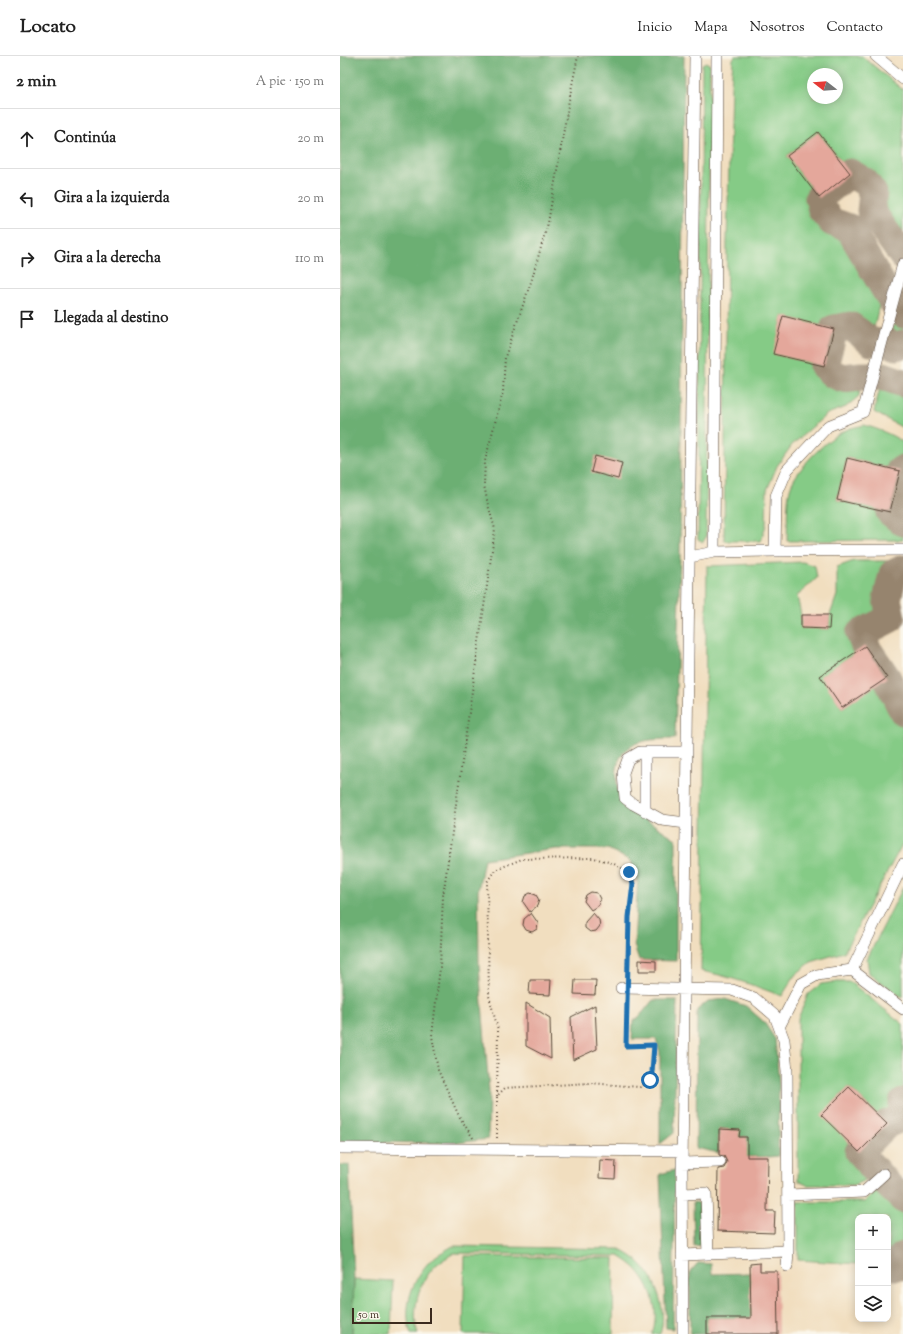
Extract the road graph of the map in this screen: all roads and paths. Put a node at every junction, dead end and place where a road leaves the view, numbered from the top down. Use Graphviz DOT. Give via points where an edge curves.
graph roads {
  1 [pos="578,56"];
  2 [pos="695,56"];
  3 [pos="717,56"];
  4 [pos="876,56"];
  5 [pos="903,79"];
  6 [pos="903,264"];
  7 [pos="903,550"];
  8 [pos="775,551"];
  9 [pos="714,552"];
  10 [pos="690,557"];
  11 [pos="646,752"];
  12 [pos="687,752"];
  13 [pos="645,811"];
  14 [pos="686,824"];
  15 [pos="903,864"];
  16 [pos="852,970"];
  17 [pos="624,988"];
  18 [pos="685,988"];
  19 [pos="903,1009"];
  20 [pos="779,1027"];
  21 [pos="497,1096"];
  22 [pos="340,1148"];
  23 [pos="481,1150"];
  24 [pos="497,1150"];
  25 [pos="682,1152"];
  26 [pos="720,1162"];
  27 [pos="682,1163"];
  28 [pos="884,1174"];
  29 [pos="682,1194"];
  30 [pos="788,1195"];
  31 [pos="788,1251"];
  32 [pos="682,1254"];
  33 [pos="708,1254"];
  34 [pos="787,1266"];
  35 [pos="683,1334"];
  1 -- 23 [label="path" via="568,100 548,223 505,357 503,392 485,461 484,485 495,529 443,896 440,967 432,1036 438,1070 459,1116"];
  2 -- 10 [label="lane"];
  3 -- 9 [label="lane"];
  4 -- 5 [label="lane"];
  6 -- 8 [label="lane" via="862,412 828,426 787,470 776,496"];
  7 -- 8 [label="lane"];
  8 -- 9 [label="lane"];
  9 -- 10 [label="lane"];
  10 -- 12 [label="lane"];
  11 -- 12 [label="lane"];
  11 -- 13 [label="lane"];
  11 -- 13 [label="lane" via="640,752 628,759 623,773 625,798"];
  12 -- 14 [label="lane"];
  13 -- 14 [label="lane" via="662,820"];
  14 -- 18 [label="lane"];
  15 -- 16 [label="lane"];
  16 -- 19 [label="lane"];
  16 -- 20 [label="lane" via="818,975 801,984"];
  17 -- 18 [label="lane"];
  17 -- 21 [label="path" via="626,1046 654,1045 650,1080 640,1087 590,1083 505,1088"];
  17 -- 21 [label="path" via="633,884 629,872 612,863 594,858 522,859 495,870 487,882 489,996 498,1030"];
  18 -- 20 [label="lane" via="732,990 754,998 775,1016"];
  18 -- 25 [label="lane"];
  20 -- 30 [label="lane" via="784,1040 787,1071"];
  21 -- 24 [label="path"];
  22 -- 23 [label="lane"];
  23 -- 24 [label="lane"];
  24 -- 25 [label="lane"];
  25 -- 27 [label="lane"];
  26 -- 27 [label="lane"];
  27 -- 29 [label="lane"];
  28 -- 30 [label="lane" via="864,1192"];
  29 -- 32 [label="lane"];
  29 -- 33 [label="lane" via="706,1193"];
  30 -- 31 [label="lane"];
  31 -- 33 [label="lane"];
  31 -- 34 [label="lane"];
  32 -- 33 [label="lane"];
  32 -- 35 [label="lane"];
}
